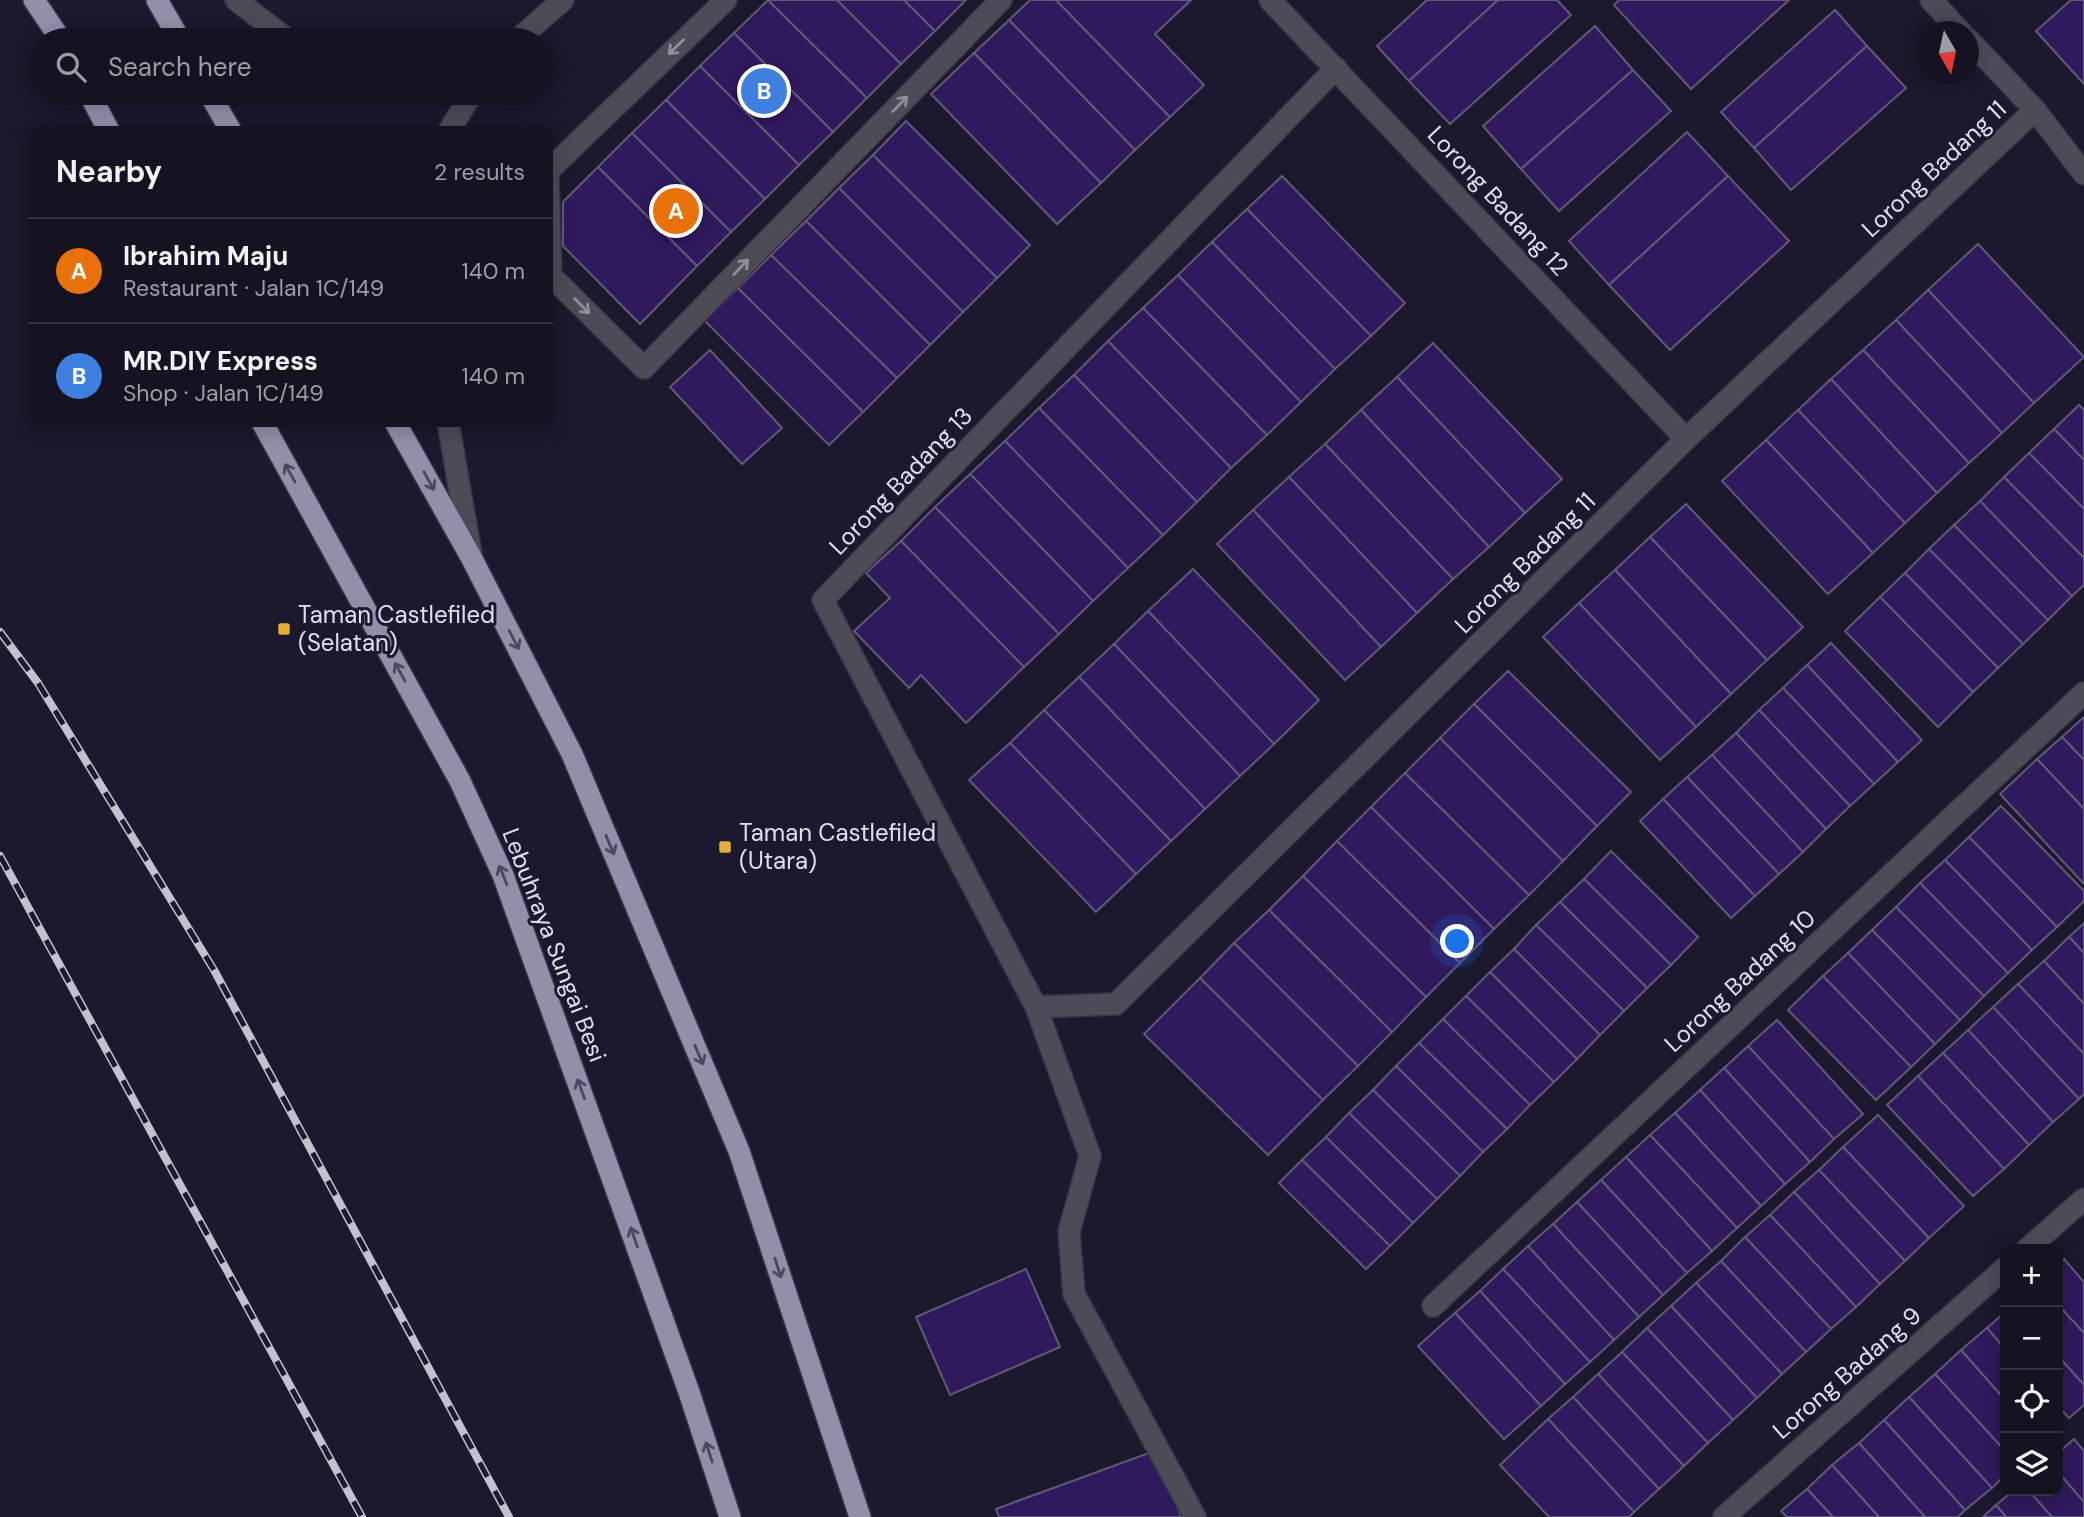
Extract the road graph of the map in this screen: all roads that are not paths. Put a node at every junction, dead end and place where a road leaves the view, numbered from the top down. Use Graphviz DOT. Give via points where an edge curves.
graph roads {
  1 [pos="34,0"];
  2 [pos="41,0"];
  3 [pos="157,0"];
  4 [pos="236,0"];
  5 [pos="563,0"];
  6 [pos="726,0"];
  7 [pos="1001,0"];
  8 [pos="1270,0"];
  9 [pos="1931,0"];
  10 [pos="1951,21"];
  11 [pos="54,28"];
  12 [pos="56,28"];
  13 [pos="173,28"];
  14 [pos="272,28"];
  15 [pos="531,28"];
  16 [pos="1979,50"];
  17 [pos="1336,68"];
  18 [pos="95,105"];
  19 [pos="216,105"];
  20 [pos="465,105"];
  21 [pos="2035,110"];
  22 [pos="106,126"];
  23 [pos="228,126"];
  24 [pos="452,126"];
  25 [pos="553,166"];
  26 [pos="2084,174"];
  27 [pos="553,278"];
  28 [pos="265,427"];
  29 [pos="398,427"];
  30 [pos="448,427"];
  31 [pos="1686,439"];
  32 [pos="471,557"];
  33 [pos="2084,694"];
  34 [pos="1036,1007"];
  35 [pos="2084,1199"];
  36 [pos="2033,1244"];
  37 [pos="2000,1272"];
  38 [pos="1433,1306"];
  39 [pos="730,1517"];
  40 [pos="860,1517"];
  41 [pos="1195,1517"];
  42 [pos="1724,1517"];
  1 -- 11 [label="highway"];
  2 -- 12 [label="highway"];
  3 -- 13 [label="highway"];
  4 -- 14 [label="street"];
  5 -- 15 [label="street"];
  6 -- 25 [label="street, one-way"];
  27 -- 7 [label="street, one-way" via="644,368"];
  8 -- 17 [label="street, Lorong Badang 12"];
  9 -- 10 [label="street"];
  16 -- 21 [label="street"];
  17 -- 31 [label="street, Lorong Badang 12"];
  17 -- 34 [label="street, Lorong Badang 13" via="822,600"];
  18 -- 22 [label="highway"];
  19 -- 23 [label="highway"];
  20 -- 24 [label="street"];
  21 -- 26 [label="street"];
  21 -- 31 [label="street, Lorong Badang 11"];
  39 -- 28 [label="highway, Lebuhraya Sungai Besi, one-way" via="503,875 460,780"];
  29 -- 32 [label="highway, one-way"];
  30 -- 32 [label="street"];
  31 -- 34 [label="street, Lorong Badang 11" via="1116,1004"];
  32 -- 40 [label="highway, one-way" via="572,754 739,1151"];
  33 -- 38 [label="street, Lorong Badang 10"];
  34 -- 41 [label="street" via="1090,1156 1069,1232 1074,1294"];
  35 -- 36 [label="street"];
  37 -- 42 [label="street, Lorong Badang 9"];
}
